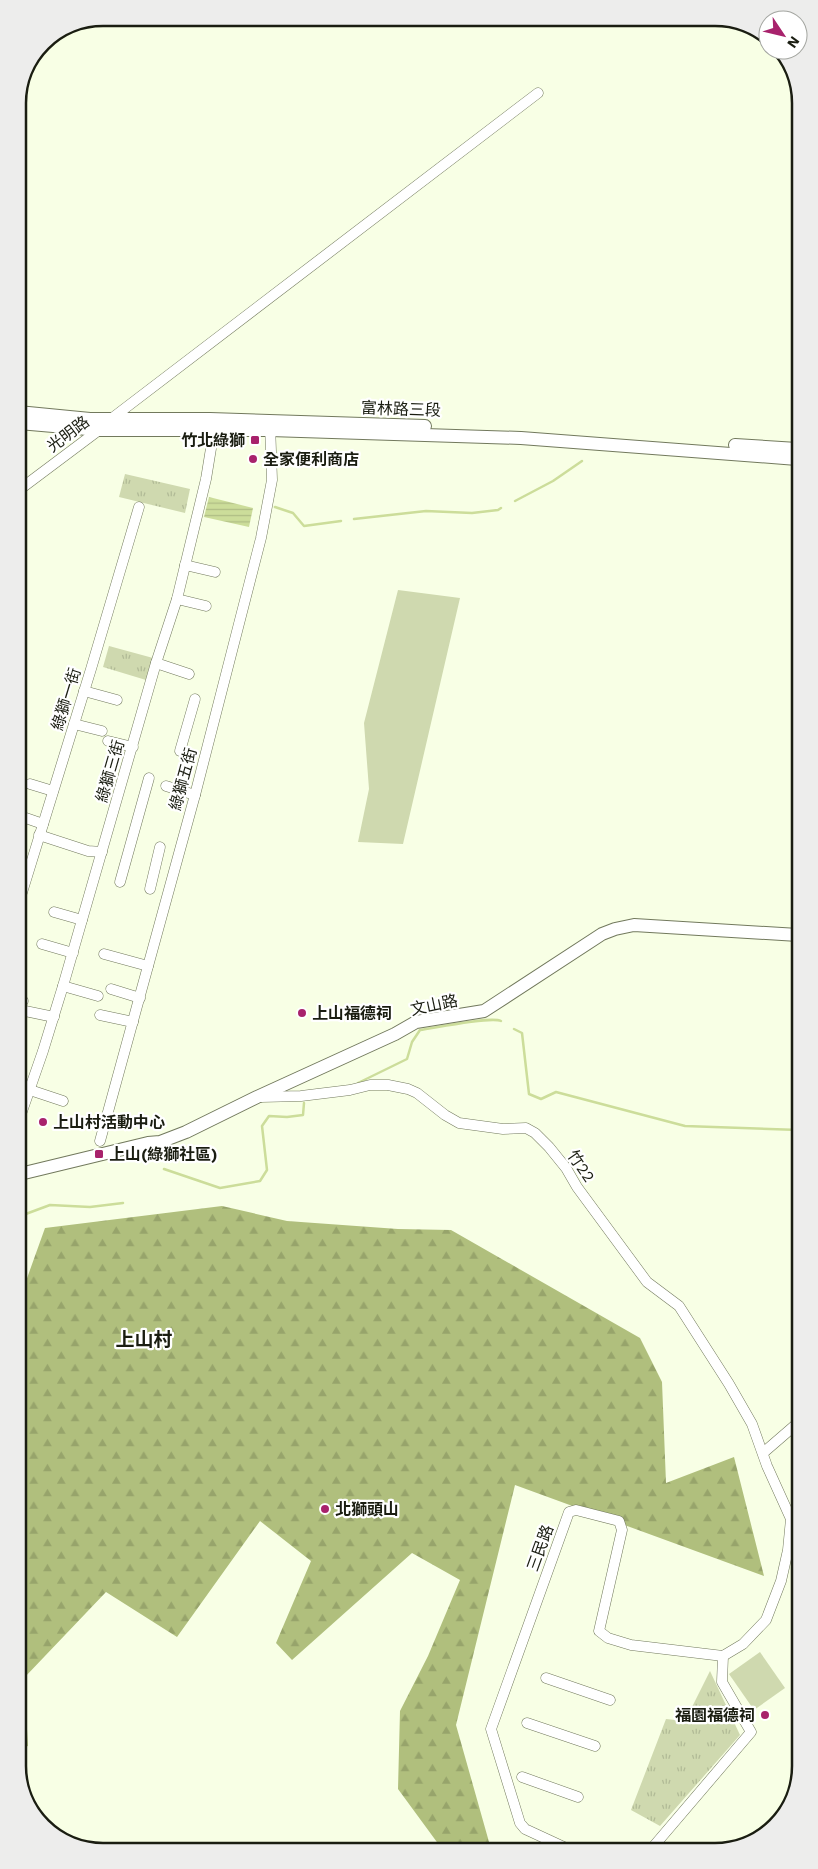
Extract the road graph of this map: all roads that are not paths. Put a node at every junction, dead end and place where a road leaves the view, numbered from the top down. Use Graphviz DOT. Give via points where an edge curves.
graph roads {
  1 [pos="538,93"];
  2 [pos="26,413"];
  3 [pos="111,419"];
  4 [pos="26,424"];
  5 [pos="270,425"];
  6 [pos="99,430"];
  7 [pos="214,430"];
  8 [pos="792,451"];
  9 [pos="783,453"];
  10 [pos="792,457"];
  11 [pos="26,485"];
  12 [pos="139,507"];
  13 [pos="185,565"];
  14 [pos="216,572"];
  15 [pos="177,599"];
  16 [pos="206,606"];
  17 [pos="156,663"];
  18 [pos="189,674"];
  19 [pos="84,691"];
  20 [pos="196,698"];
  21 [pos="117,700"];
  22 [pos="74,724"];
  23 [pos="102,731"];
  24 [pos="108,741"];
  25 [pos="133,746"];
  26 [pos="180,751"];
  27 [pos="149,778"];
  28 [pos="30,784"];
  29 [pos="166,786"];
  30 [pos="53,791"];
  31 [pos="195,795"];
  32 [pos="26,818"];
  33 [pos="43,824"];
  34 [pos="40,835"];
  35 [pos="160,847"];
  36 [pos="102,852"];
  37 [pos="26,880"];
  38 [pos="120,882"];
  39 [pos="150,889"];
  40 [pos="54,912"];
  41 [pos="82,920"];
  42 [pos="792,935"];
  43 [pos="42,944"];
  44 [pos="73,954"];
  45 [pos="104,954"];
  46 [pos="148,966"];
  47 [pos="64,986"];
  48 [pos="111,989"];
  49 [pos="98,996"];
  50 [pos="140,998"];
  51 [pos="26,1005"];
  52 [pos="100,1015"];
  53 [pos="54,1017"];
  54 [pos="133,1022"];
  55 [pos="30,1090"];
  56 [pos="257,1097"];
  57 [pos="63,1100"];
  58 [pos="26,1101"];
  59 [pos="100,1141"];
  60 [pos="26,1173"];
  61 [pos="792,1428"];
  62 [pos="763,1454"];
  63 [pos="792,1517"];
  64 [pos="792,1536"];
  65 [pos="723,1656"];
  66 [pos="546,1678"];
  67 [pos="610,1700"];
  68 [pos="527,1723"];
  69 [pos="595,1746"];
  70 [pos="522,1777"];
  71 [pos="578,1797"];
  72 [pos="555,1843"];
  73 [pos="658,1843"];
  1 -- 3 [label="street, 光明路"];
  2 -- 3 [label="main road, 富林路三段"];
  3 -- 5 [label="main road, 富林路三段" via="210,419"];
  3 -- 6 [label="street, 光明路"];
  4 -- 6 [label="main road, 富林路三段"];
  5 -- 7 [label="main road, 富林路三段"];
  5 -- 9 [label="main road, 富林路三段" via="521,429"];
  5 -- 31 [label="street, 綠獅五街" via="272,480 262,538"];
  6 -- 7 [label="main road, 富林路三段"];
  6 -- 11 [label="street, 光明路"];
  7 -- 13 [label="street, 綠獅三街"];
  8 -- 9 [label="main road"];
  9 -- 10 [label="main road"];
  12 -- 19 [label="street, 綠獅一街"];
  13 -- 14 [label="street"];
  13 -- 15 [label="street, 綠獅三街"];
  15 -- 16 [label="street"];
  15 -- 17 [label="street, 綠獅三街"];
  17 -- 18 [label="street"];
  17 -- 25 [label="street, 綠獅三街"];
  19 -- 21 [label="street"];
  19 -- 22 [label="street, 綠獅一街"];
  20 -- 26 [label="street"];
  22 -- 23 [label="street"];
  22 -- 30 [label="street, 綠獅一街"];
  24 -- 25 [label="street"];
  25 -- 36 [label="street, 綠獅三街"];
  27 -- 38 [label="street"];
  28 -- 30 [label="street"];
  29 -- 31 [label="street"];
  30 -- 33 [label="street, 綠獅一街"];
  31 -- 46 [label="street, 綠獅五街"];
  32 -- 33 [label="street"];
  33 -- 34 [label="street, 綠獅一街"];
  34 -- 36 [label="street" via="88,851"];
  34 -- 37 [label="street, 綠獅一街"];
  35 -- 39 [label="street"];
  36 -- 41 [label="street, 綠獅三街"];
  40 -- 41 [label="street"];
  41 -- 44 [label="street, 綠獅三街"];
  42 -- 56 [label="main road, 文山路" via="634,925 615,928 484,1011 416,1022"];
  43 -- 44 [label="street"];
  44 -- 47 [label="street, 綠獅三街"];
  45 -- 46 [label="street"];
  46 -- 50 [label="street, 綠獅五街"];
  47 -- 49 [label="street"];
  47 -- 53 [label="street, 綠獅三街"];
  48 -- 50 [label="street"];
  50 -- 54 [label="street, 綠獅五街"];
  51 -- 53 [label="street"];
  52 -- 54 [label="street"];
  53 -- 55 [label="street, 綠獅三街"];
  54 -- 59 [label="street, 綠獅五街"];
  55 -- 57 [label="street"];
  55 -- 58 [label="street, 綠獅三街"];
  56 -- 60 [label="main road, 文山路" via="160,1142"];
  56 -- 62 [label="street, 竹22 / 竹22" via="300,1096 388,1085 417,1093 459,1122 504,1129 526,1128 535,1133 566,1168 582,1195 647,1282 679,1306 752,1424"];
  61 -- 62 [label="street"];
  62 -- 63 [label="street, 竹22" via="785,1508"];
  64 -- 65 [label="street" via="781,1581 766,1620 743,1644"];
  65 -- 72 [label="street, 三民路" via="631,1644 608,1638 599,1631 622,1530 619,1521 576,1510 569,1512 490,1729 520,1823 525,1829"];
  65 -- 73 [label="street" via="722,1682 751,1732"];
  66 -- 67 [label="street"];
  68 -- 69 [label="street"];
  70 -- 71 [label="street"];
}
